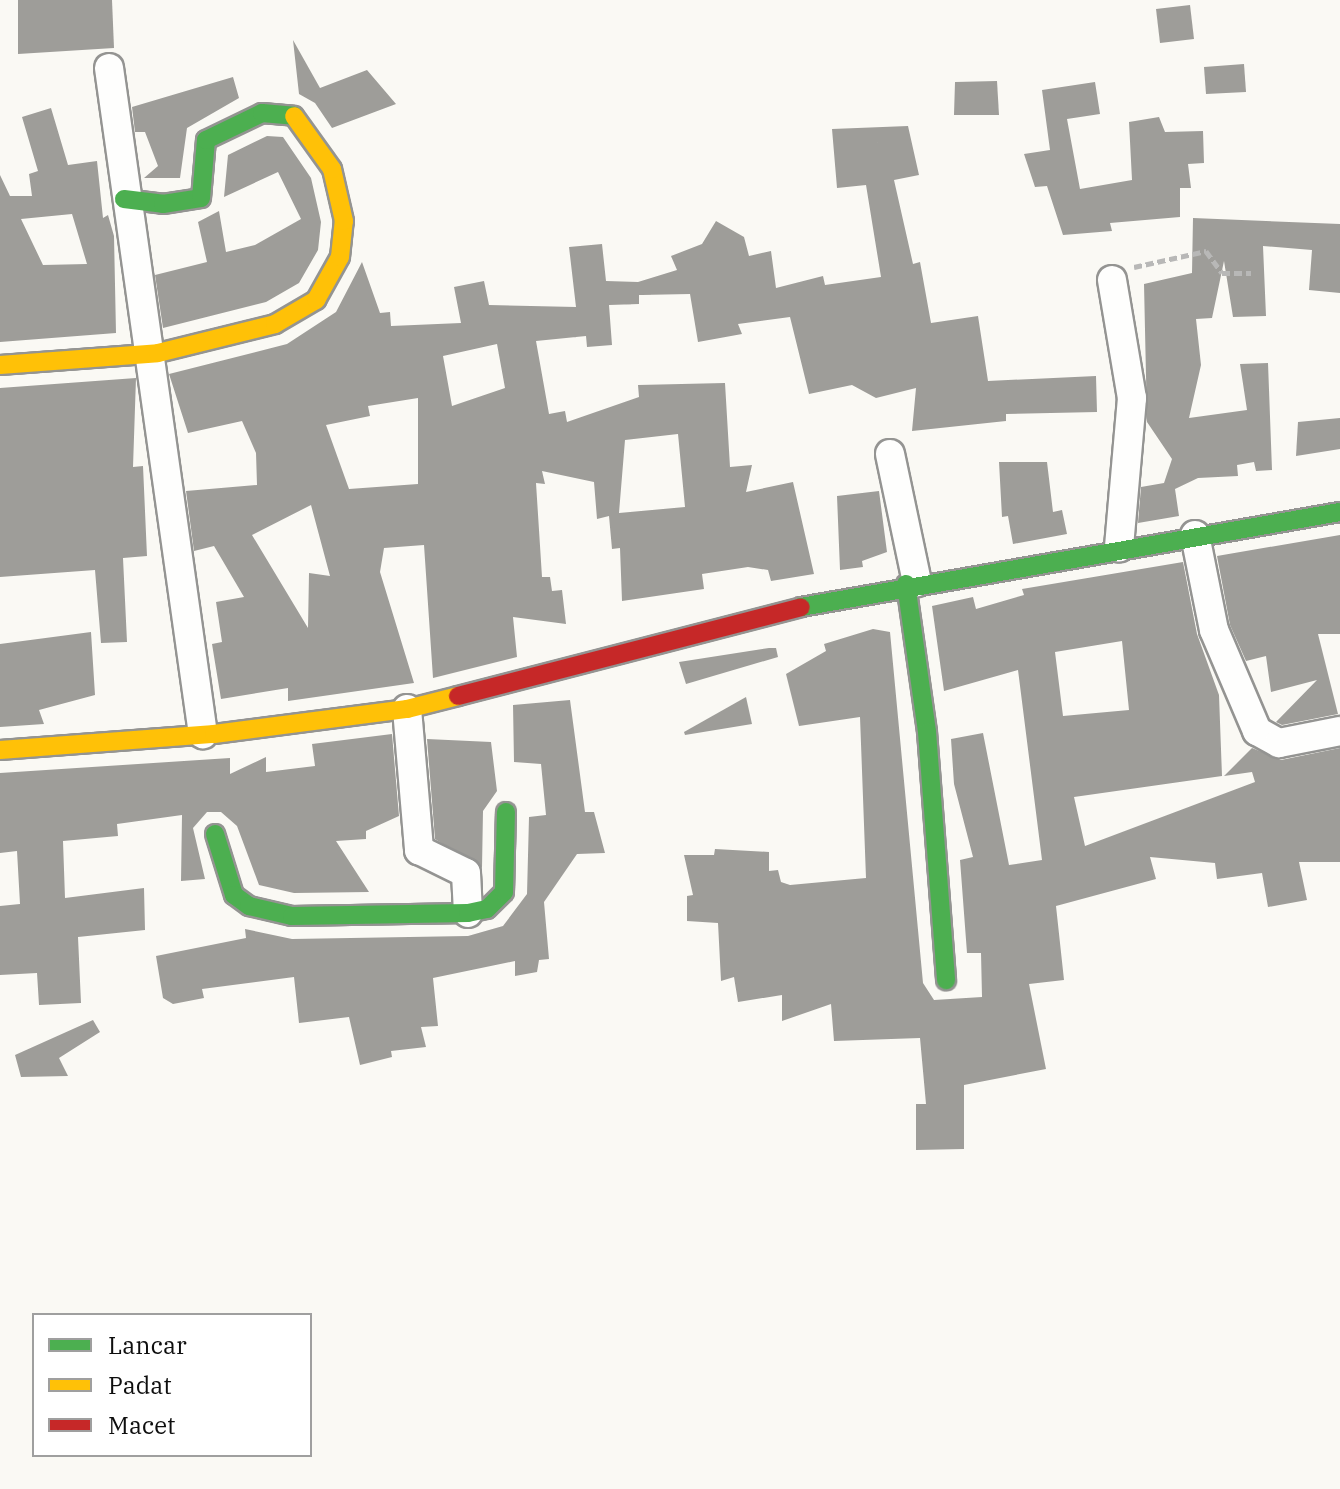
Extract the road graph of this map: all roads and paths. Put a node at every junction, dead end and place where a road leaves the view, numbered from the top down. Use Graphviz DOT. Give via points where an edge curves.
graph roads {
  1 [pos="109,68"];
  2 [pos="124,199"];
  3 [pos="1251,273"];
  4 [pos="1112,280"];
  5 [pos="148,353"];
  6 [pos="0,365"];
  7 [pos="890,454"];
  8 [pos="1340,512"];
  9 [pos="1195,535"];
  10 [pos="1119,547"];
  11 [pos="911,583"];
  12 [pos="407,709"];
  13 [pos="1340,731"];
  14 [pos="203,734"];
  15 [pos="0,750"];
  16 [pos="506,812"];
  17 [pos="215,834"];
  18 [pos="468,913"];
  19 [pos="946,980"];
  1 -- 2 [label="street"];
  2 -- 5 [label="street"];
  2 -- 5 [label="street" via="163,204 201,198 206,140 262,113 297,117 332,169 340,196 340,257 316,300 275,324"];
  3 -- 4 [label="path" via="1227,275 1206,251 1193,251 1161,265 1126,267"];
  4 -- 10 [label="street" via="1132,398"];
  5 -- 6 [label="street"];
  5 -- 14 [label="street"];
  7 -- 11 [label="street"];
  8 -- 9 [label="street"];
  9 -- 10 [label="street"];
  9 -- 13 [label="street" via="1214,630 1257,731 1279,743"];
  10 -- 11 [label="street"];
  11 -- 12 [label="street" via="629,648"];
  11 -- 19 [label="street"];
  12 -- 14 [label="street"];
  12 -- 18 [label="street" via="419,850 466,873"];
  14 -- 15 [label="street"];
  16 -- 18 [label="street" via="504,892 487,909"];
  17 -- 18 [label="street" via="234,895 249,906 292,916"];
}
